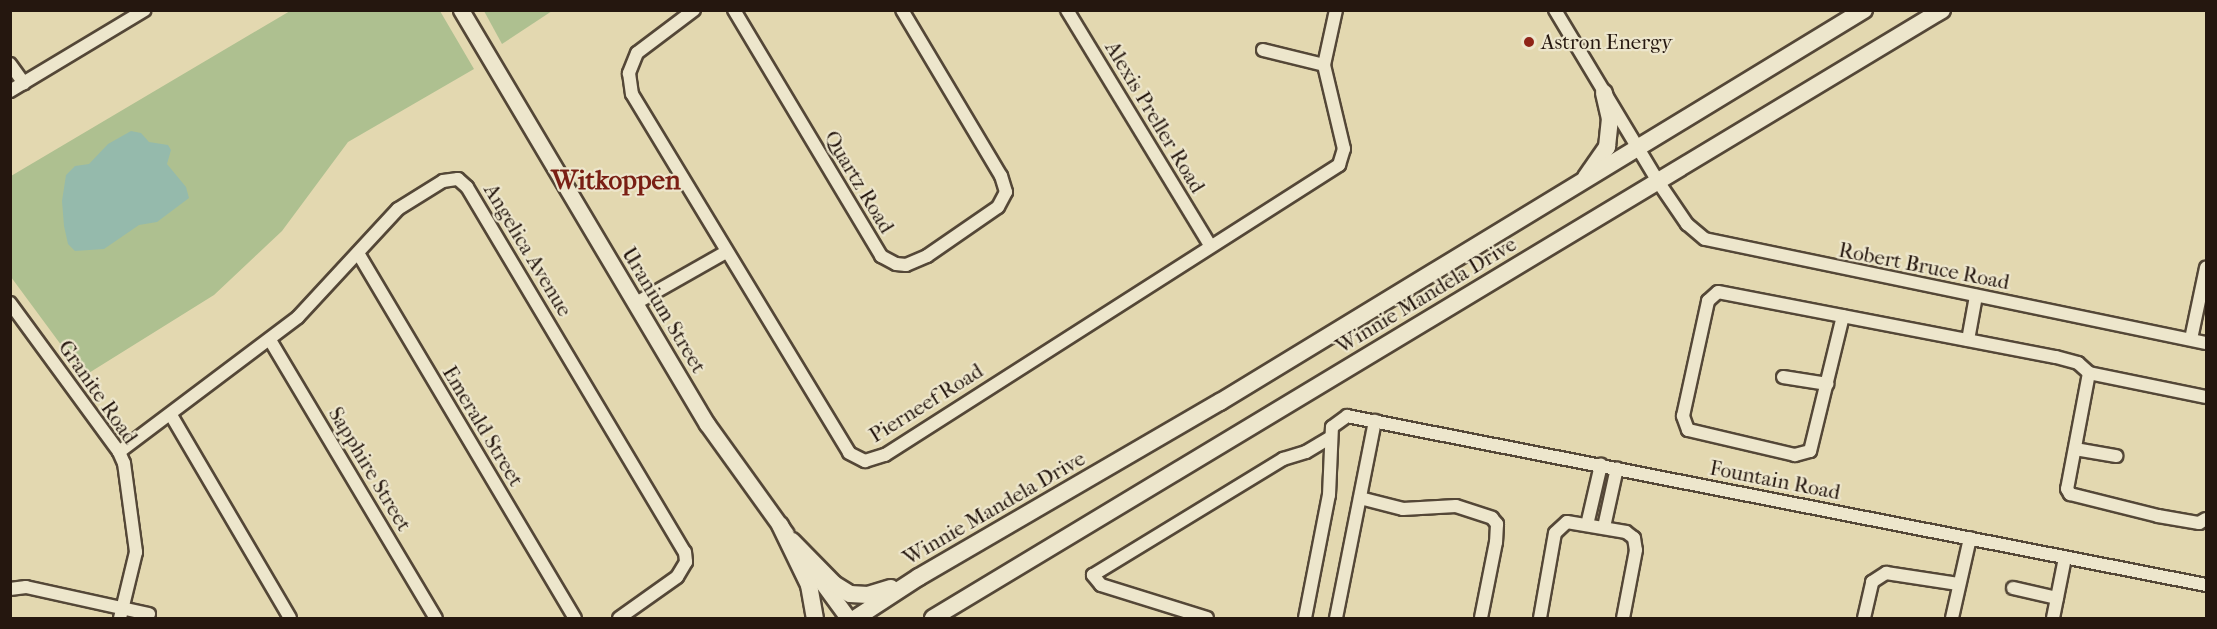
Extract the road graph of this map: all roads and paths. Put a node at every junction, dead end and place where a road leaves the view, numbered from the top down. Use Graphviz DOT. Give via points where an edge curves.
graph roads {
  1 [pos="145,10"];
  2 [pos="461,10"];
  3 [pos="694,10"];
  4 [pos="734,10"];
  5 [pos="902,10"];
  6 [pos="1067,10"];
  7 [pos="1336,10"];
  8 [pos="1555,10"];
  9 [pos="1864,10"];
  10 [pos="1942,10"];
  11 [pos="1263,50"];
  12 [pos="10,64"];
  13 [pos="1324,65"];
  14 [pos="24,83"];
  15 [pos="10,91"];
  16 [pos="1604,93"];
  17 [pos="1638,149"];
  18 [pos="1582,183"];
  19 [pos="1659,183"];
  20 [pos="1209,244"];
  21 [pos="726,252"];
  22 [pos="358,253"];
  23 [pos="2206,268"];
  24 [pos="1976,296"];
  25 [pos="10,303"];
  26 [pos="636,303"];
  27 [pos="1843,316"];
  28 [pos="2191,339"];
  29 [pos="270,340"];
  30 [pos="1968,340"];
  31 [pos="2206,342"];
  32 [pos="2089,373"];
  33 [pos="1783,377"];
  34 [pos="1827,384"];
  35 [pos="2206,397"];
  36 [pos="171,415"];
  37 [pos="1375,421"];
  38 [pos="1331,437"];
  39 [pos="2075,449"];
  40 [pos="119,452"];
  41 [pos="2116,456"];
  42 [pos="1601,465"];
  43 [pos="1617,468"];
  44 [pos="1360,498"];
  45 [pos="2206,519"];
  46 [pos="780,525"];
  47 [pos="1587,525"];
  48 [pos="1604,527"];
  49 [pos="1970,538"];
  50 [pos="792,541"];
  51 [pos="2065,558"];
  52 [pos="920,577"];
  53 [pos="1958,584"];
  54 [pos="2206,585"];
  55 [pos="2013,588"];
  56 [pos="10,589"];
  57 [pos="2057,598"];
  58 [pos="149,614"];
  59 [pos="122,615"];
  60 [pos="939,616"];
  61 [pos="290,618"];
  62 [pos="436,618"];
  63 [pos="575,618"];
  64 [pos="619,618"];
  65 [pos="815,618"];
  66 [pos="848,618"];
  67 [pos="856,618"];
  68 [pos="1207,618"];
  69 [pos="1305,618"];
  70 [pos="1336,618"];
  71 [pos="1481,618"];
  72 [pos="1540,618"];
  73 [pos="1623,618"];
  74 [pos="1864,618"];
  75 [pos="1952,618"];
  76 [pos="2053,618"];
  1 -- 14 [label="street"];
  2 -- 26 [label="street, Uranium Street"];
  3 -- 21 [label="street, Pierneef Road" via="637,53 629,82"];
  4 -- 5 [label="street, Quartz Road" via="886,260 896,264 915,262 998,207 1006,192 1001,176"];
  6 -- 20 [label="street, Alexis Preller Road"];
  7 -- 13 [label="street, Pierneef Road"];
  8 -- 16 [label="street, Robert Bruce Road"];
  9 -- 17 [label="main road, Winnie Mandela Drive"];
  10 -- 19 [label="main road, Winnie Mandela Drive"];
  11 -- 13 [label="street"];
  12 -- 14 [label="street"];
  13 -- 20 [label="street, Pierneef Road" via="1344,149 1339,165"];
  14 -- 15 [label="street"];
  16 -- 17 [label="street, Robert Bruce Road"];
  16 -- 18 [label="main road" via="1610,119 1607,147"];
  17 -- 18 [label="main road, Winnie Mandela Drive"];
  17 -- 19 [label="street, Robert Bruce Road"];
  18 -- 52 [label="main road, Winnie Mandela Drive" via="1220,402"];
  19 -- 24 [label="street, Robert Bruce Road" via="1687,224 1705,239"];
  19 -- 60 [label="main road, Winnie Mandela Drive"];
  20 -- 21 [label="street, Pierneef Road" via="885,455 865,461 849,453"];
  21 -- 26 [label="street"];
  22 -- 29 [label="street, Angelica Avenue" via="311,304"];
  22 -- 63 [label="street, Emerald Street"];
  22 -- 64 [label="street, Angelica Avenue" via="376,230 415,196 453,178 467,187 685,552 686,562 678,577"];
  23 -- 28 [label="street"];
  24 -- 28 [label="street, Robert Bruce Road"];
  24 -- 30 [label="street"];
  25 -- 40 [label="street, Granite Road"];
  26 -- 46 [label="street, Uranium Street" via="707,424"];
  27 -- 30 [label="street"];
  27 -- 34 [label="street"];
  27 -- 34 [label="street" via="1715,293 1708,301 1683,416 1685,426 1692,433 1801,455 1814,448"];
  28 -- 31 [label="street, Robert Bruce Road"];
  29 -- 36 [label="street, Angelica Avenue"];
  29 -- 62 [label="street, Sapphire Street"];
  30 -- 32 [label="street" via="2078,363"];
  32 -- 35 [label="street"];
  32 -- 39 [label="street"];
  33 -- 34 [label="street"];
  36 -- 40 [label="street, Angelica Avenue"];
  36 -- 61 [label="street"];
  37 -- 38 [label="street, Fountain Road" via="1347,416 1336,422"];
  37 -- 42 [label="street, Fountain Road"];
  37 -- 44 [label="street"];
  38 -- 68 [label="street" via="1306,452 1283,459 1128,557 1093,573 1101,585"];
  38 -- 69 [label="street" via="1329,495"];
  39 -- 41 [label="street"];
  39 -- 45 [label="street" via="2067,489 2075,498 2199,523"];
  40 -- 59 [label="street, Granite Road" via="136,539"];
  42 -- 43 [label="street, Fountain Road"];
  42 -- 47 [label="street"];
  43 -- 48 [label="street"];
  43 -- 49 [label="street, Fountain Road"];
  44 -- 70 [label="street"];
  44 -- 71 [label="street" via="1403,509 1456,506 1492,518 1497,524 1496,542"];
  46 -- 50 [label="street, Uranium Street"];
  46 -- 65 [label="main road" via="809,585"];
  47 -- 48 [label="street"];
  47 -- 72 [label="street" via="1567,522 1555,533"];
  48 -- 73 [label="street" via="1626,532 1636,542"];
  49 -- 51 [label="street, Fountain Road"];
  49 -- 53 [label="street"];
  50 -- 52 [label="main road" via="834,584 850,594 868,595"];
  50 -- 66 [label="street, Uranium Street"];
  51 -- 54 [label="street, Fountain Road"];
  51 -- 57 [label="street"];
  52 -- 67 [label="main road, Winnie Mandela Drive"];
  53 -- 74 [label="street" via="1886,573 1872,582"];
  53 -- 75 [label="street"];
  55 -- 57 [label="street"];
  56 -- 59 [label="street" via="26,587"];
  57 -- 76 [label="street"];
  58 -- 59 [label="street"];
}
